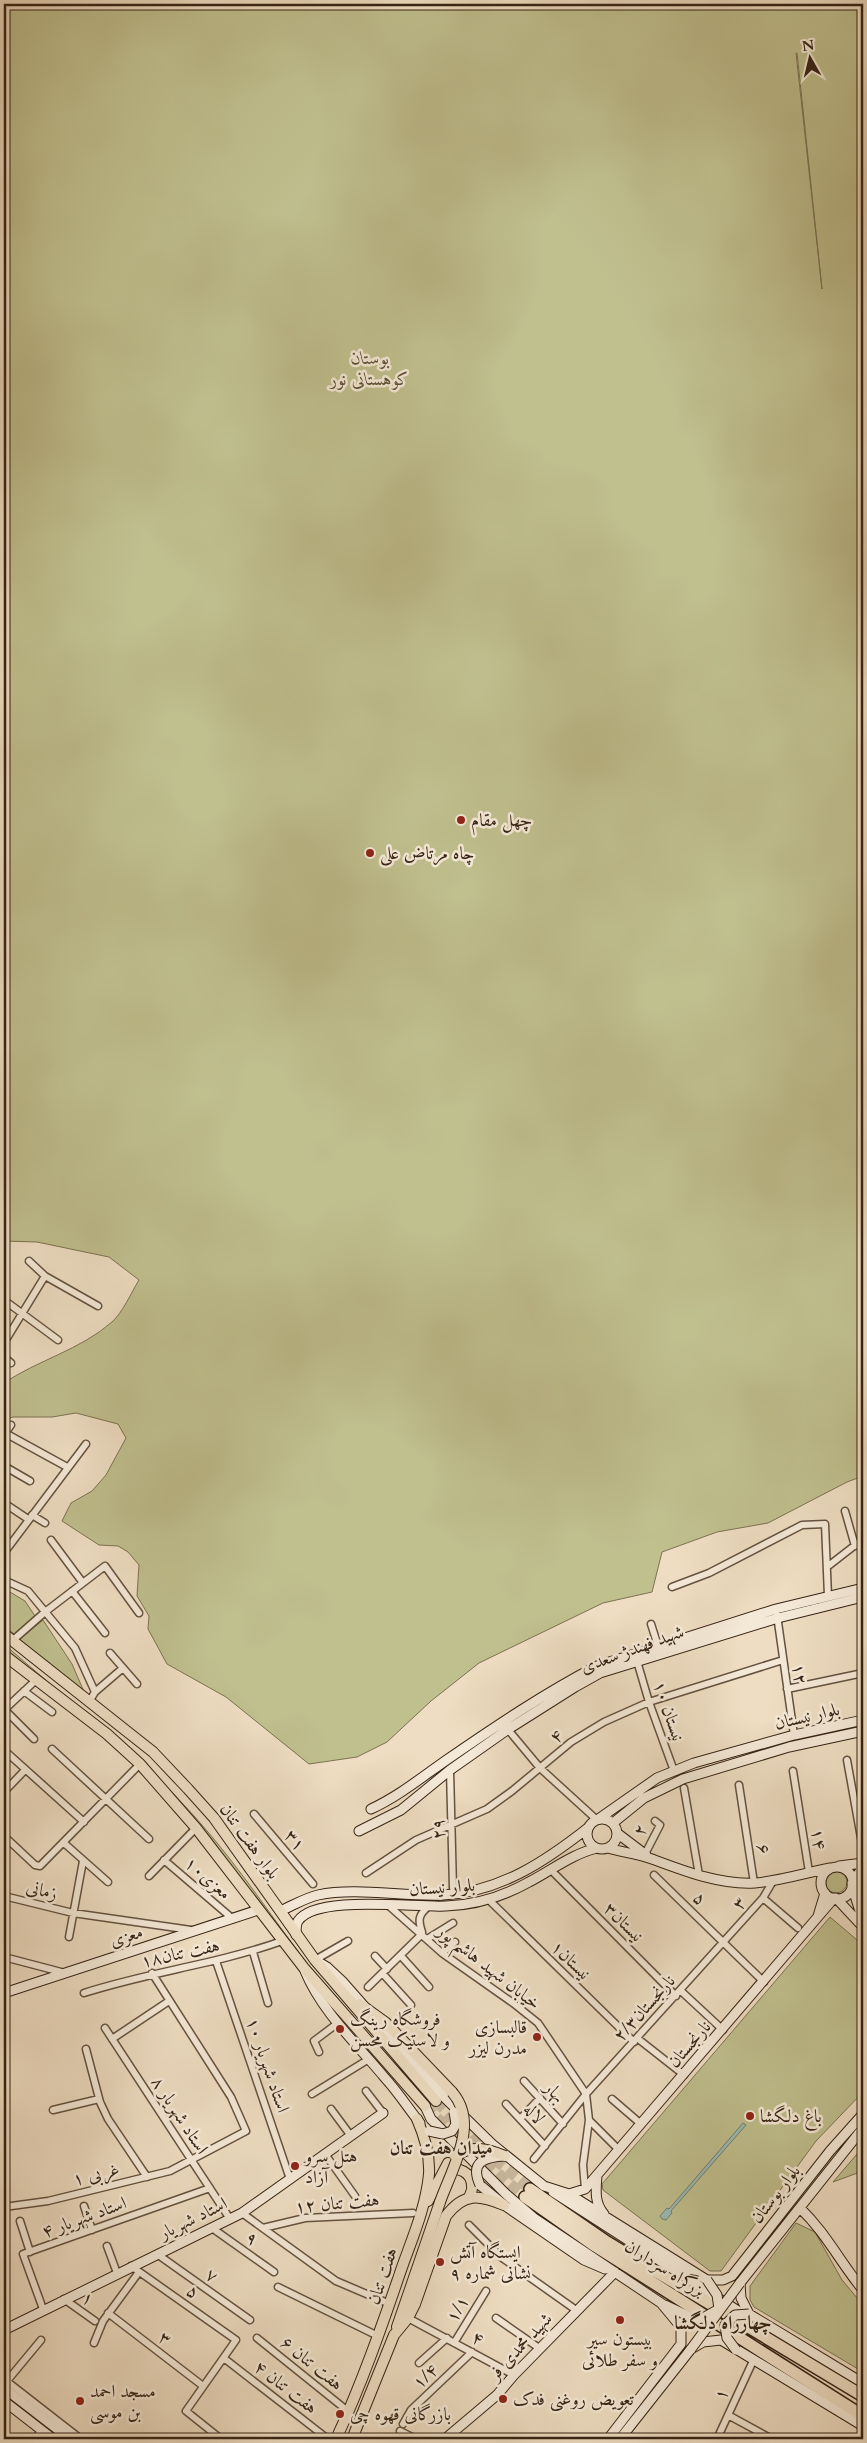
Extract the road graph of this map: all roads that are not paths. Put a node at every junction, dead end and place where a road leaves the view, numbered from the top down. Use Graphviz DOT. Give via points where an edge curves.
graph roads {
  1 [pos="29,1261"];
  2 [pos="45,1276"];
  3 [pos="4,1300"];
  4 [pos="98,1306"];
  5 [pos="22,1313"];
  6 [pos="58,1340"];
  7 [pos="4,1343"];
  8 [pos="4,1357"];
  9 [pos="12,1362"];
  10 [pos="11,1425"];
  11 [pos="4,1434"];
  12 [pos="86,1444"];
  13 [pos="4,1466"];
  14 [pos="67,1467"];
  15 [pos="30,1481"];
  16 [pos="4,1503"];
  17 [pos="845,1511"];
  18 [pos="30,1517"];
  19 [pos="45,1523"];
  20 [pos="863,1539"];
  21 [pos="50,1540"];
  22 [pos="7,1543"];
  23 [pos="855,1546"];
  24 [pos="4,1553"];
  25 [pos="827,1568"];
  26 [pos="4,1580"];
  27 [pos="83,1583"];
  28 [pos="672,1587"];
  29 [pos="863,1588"];
  30 [pos="72,1592"];
  31 [pos="828,1596"];
  32 [pos="863,1597"];
  33 [pos="45,1612"];
  34 [pos="139,1613"];
  35 [pos="777,1614"];
  36 [pos="651,1624"];
  37 [pos="105,1633"];
  38 [pos="4,1634"];
  39 [pos="12,1641"];
  40 [pos="658,1646"];
  41 [pos="4,1654"];
  42 [pos="110,1654"];
  43 [pos="783,1660"];
  44 [pos="638,1661"];
  45 [pos="123,1668"];
  46 [pos="863,1673"];
  47 [pos="36,1680"];
  48 [pos="137,1684"];
  49 [pos="787,1689"];
  50 [pos="24,1691"];
  51 [pos="95,1692"];
  52 [pos="90,1702"];
  53 [pos="649,1702"];
  54 [pos="4,1710"];
  55 [pos="52,1712"];
  56 [pos="863,1720"];
  57 [pos="505,1727"];
  58 [pos="863,1731"];
  59 [pos="794,1735"];
  60 [pos="34,1739"];
  61 [pos="52,1749"];
  62 [pos="4,1750"];
  63 [pos="847,1760"];
  64 [pos="140,1764"];
  65 [pos="540,1768"];
  66 [pos="25,1770"];
  67 [pos="450,1770"];
  68 [pos="674,1771"];
  69 [pos="793,1771"];
  70 [pos="740,1785"];
  71 [pos="684,1788"];
  72 [pos="4,1792"];
  73 [pos="107,1798"];
  74 [pos="371,1810"];
  75 [pos="254,1814"];
  76 [pos="597,1820"];
  77 [pos="655,1821"];
  78 [pos="84,1822"];
  79 [pos="453,1823"];
  80 [pos="613,1823"];
  81 [pos="589,1827"];
  82 [pos="196,1828"];
  83 [pos="359,1831"];
  84 [pos="618,1834"];
  85 [pos="4,1836"];
  86 [pos="149,1839"];
  87 [pos="64,1843"];
  88 [pos="597,1848"];
  89 [pos="607,1848"];
  90 [pos="863,1849"];
  91 [pos="648,1856"];
  92 [pos="164,1860"];
  93 [pos="83,1861"];
  94 [pos="863,1865"];
  95 [pos="833,1867"];
  96 [pos="551,1870"];
  97 [pos="366,1873"];
  98 [pos="806,1873"];
  99 [pos="654,1875"];
  100 [pos="698,1875"];
  101 [pos="149,1876"];
  102 [pos="773,1881"];
  103 [pos="108,1882"];
  104 [pos="754,1883"];
  105 [pos="821,1883"];
  106 [pos="313,1884"];
  107 [pos="852,1884"];
  108 [pos="453,1888"];
  109 [pos="825,1893"];
  110 [pos="4,1896"];
  111 [pos="763,1898"];
  112 [pos="835,1898"];
  113 [pos="488,1899"];
  114 [pos="296,1904"];
  115 [pos="389,1906"];
  116 [pos="429,1906"];
  117 [pos="258,1910"];
  118 [pos="280,1911"];
  119 [pos="73,1913"];
  120 [pos="302,1917"];
  121 [pos="233,1919"];
  122 [pos="816,1921"];
  123 [pos="863,1921"];
  124 [pos="453,1923"];
  125 [pos="863,1927"];
  126 [pos="798,1928"];
  127 [pos="195,1931"];
  128 [pos="296,1935"];
  129 [pos="425,1936"];
  130 [pos="69,1937"];
  131 [pos="282,1941"];
  132 [pos="348,1941"];
  133 [pos="455,1942"];
  134 [pos="725,1943"];
  135 [pos="253,1952"];
  136 [pos="442,1954"];
  137 [pos="375,1956"];
  138 [pos="401,1956"];
  139 [pos="4,1957"];
  140 [pos="315,1960"];
  141 [pos="216,1961"];
  142 [pos="304,1968"];
  143 [pos="385,1972"];
  144 [pos="66,1973"];
  145 [pos="152,1973"];
  146 [pos="764,1982"];
  147 [pos="368,1987"];
  148 [pos="429,1987"];
  149 [pos="4,1993"];
  150 [pos="678,1993"];
  151 [pos="84,1994"];
  152 [pos="169,2001"];
  153 [pos="268,2003"];
  154 [pos="360,2004"];
  155 [pos="411,2005"];
  156 [pos="338,2023"];
  157 [pos="105,2028"];
  158 [pos="723,2030"];
  159 [pos="112,2039"];
  160 [pos="636,2040"];
  161 [pos="86,2049"];
  162 [pos="319,2052"];
  163 [pos="369,2059"];
  164 [pos="684,2075"];
  165 [pos="524,2081"];
  166 [pos="366,2091"];
  167 [pos="312,2094"];
  168 [pos="586,2094"];
  169 [pos="444,2097"];
  170 [pos="540,2098"];
  171 [pos="99,2099"];
  172 [pos="612,2099"];
  173 [pos="506,2104"];
  174 [pos="425,2106"];
  175 [pos="53,2110"];
  176 [pos="331,2110"];
  177 [pos="383,2113"];
  178 [pos="863,2114"];
  179 [pos="417,2119"];
  180 [pos="520,2119"];
  181 [pos="589,2120"];
  182 [pos="563,2124"];
  183 [pos="641,2124"];
  184 [pos="863,2128"];
  185 [pos="350,2136"];
  186 [pos="545,2146"];
  187 [pos="619,2150"];
  188 [pos="325,2154"];
  189 [pos="505,2156"];
  190 [pos="192,2160"];
  191 [pos="534,2160"];
  192 [pos="441,2175"];
  193 [pos="597,2175"];
  194 [pos="147,2176"];
  195 [pos="290,2179"];
  196 [pos="544,2186"];
  197 [pos="210,2188"];
  198 [pos="585,2189"];
  199 [pos="569,2194"];
  200 [pos="355,2196"];
  201 [pos="468,2198"];
  202 [pos="504,2205"];
  203 [pos="84,2206"];
  204 [pos="4,2207"];
  205 [pos="800,2208"];
  206 [pos="242,2213"];
  207 [pos="417,2213"];
  208 [pos="608,2218"];
  209 [pos="230,2219"];
  210 [pos="20,2221"];
  211 [pos="469,2225"];
  212 [pos="212,2228"];
  213 [pos="263,2228"];
  214 [pos="92,2230"];
  215 [pos="107,2246"];
  216 [pos="30,2252"];
  217 [pos="157,2254"];
  218 [pos="135,2269"];
  219 [pos="274,2272"];
  220 [pos="615,2272"];
  221 [pos="117,2274"];
  222 [pos="707,2280"];
  223 [pos="740,2283"];
  224 [pos="278,2286"];
  225 [pos="863,2290"];
  226 [pos="486,2291"];
  227 [pos="64,2299"];
  228 [pos="661,2303"];
  229 [pos="390,2304"];
  230 [pos="43,2309"];
  231 [pos="719,2309"];
  232 [pos="576,2310"];
  233 [pos="108,2313"];
  234 [pos="749,2314"];
  235 [pos="408,2318"];
  236 [pos="496,2318"];
  237 [pos="250,2320"];
  238 [pos="95,2321"];
  239 [pos="5,2326"];
  240 [pos="378,2336"];
  241 [pos="394,2336"];
  242 [pos="257,2338"];
  243 [pos="447,2338"];
  244 [pos="41,2340"];
  245 [pos="94,2342"];
  246 [pos="454,2343"];
  247 [pos="539,2348"];
  248 [pos="691,2349"];
  249 [pos="736,2350"];
  250 [pos="786,2351"];
  251 [pos="472,2352"];
  252 [pos="225,2359"];
  253 [pos="753,2360"];
  254 [pos="419,2363"];
  255 [pos="514,2375"];
  256 [pos="5,2383"];
  257 [pos="863,2383"];
  258 [pos="204,2386"];
  259 [pos="863,2396"];
  260 [pos="18,2399"];
  261 [pos="7,2404"];
  262 [pos="349,2412"];
  263 [pos="728,2415"];
  264 [pos="863,2416"];
  265 [pos="863,2426"];
  266 [pos="41,2430"];
  267 [pos="36,2439"];
  268 [pos="53,2439"];
  269 [pos="70,2439"];
  270 [pos="81,2439"];
  271 [pos="221,2439"];
  272 [pos="328,2439"];
  273 [pos="336,2439"];
  274 [pos="352,2439"];
  275 [pos="416,2439"];
  276 [pos="445,2439"];
  277 [pos="608,2439"];
  278 [pos="620,2439"];
  279 [pos="717,2439"];
  280 [pos="772,2439"];
  1 -- 2 [label="street"];
  2 -- 4 [label="street"];
  2 -- 5 [label="street"];
  3 -- 5 [label="street"];
  5 -- 6 [label="street"];
  5 -- 7 [label="street"];
  8 -- 9 [label="street"];
  10 -- 11 [label="street"];
  11 -- 14 [label="street"];
  12 -- 14 [label="street"];
  13 -- 15 [label="street"];
  14 -- 18 [label="street"];
  16 -- 18 [label="street"];
  17 -- 23 [label="street"];
  18 -- 19 [label="street"];
  18 -- 22 [label="street"];
  20 -- 23 [label="street"];
  21 -- 27 [label="street"];
  22 -- 24 [label="street"];
  23 -- 25 [label="street"];
  25 -- 28 [label="street" via="824,1524 802,1525 709,1573"];
  25 -- 31 [label="street"];
  26 -- 33 [label="street" via="28,1591"];
  27 -- 30 [label="street"];
  27 -- 34 [label="street" via="105,1566"];
  29 -- 31 [label="main road, شهید فهندژ سعدی"];
  30 -- 33 [label="street"];
  30 -- 37 [label="street"];
  31 -- 35 [label="main road, شهید فهندژ سعدی"];
  32 -- 35 [label="main road, شهید فهندژ سعدی"];
  33 -- 39 [label="street"];
  33 -- 51 [label="street" via="75,1648"];
  35 -- 40 [label="main road, شهید فهندژ سعدی"];
  35 -- 43 [label="street, ۱۲"];
  35 -- 44 [label="main road, شهید فهندژ سعدی"];
  36 -- 40 [label="street"];
  38 -- 39 [label="main road, بلوار هفت تنان"];
  39 -- 52 [label="main road, بلوار هفت تنان"];
  40 -- 57 [label="main road, شهید فهندژ سعدی" via="597,1666 571,1679"];
  41 -- 47 [label="main road, بلوار هفت تنان"];
  42 -- 45 [label="street"];
  43 -- 49 [label="street, ۱۲"];
  43 -- 53 [label="street, ۴"];
  44 -- 53 [label="street, نیستان ۱۰"];
  44 -- 57 [label="main road, شهید فهندژ سعدی" via="600,1674"];
  45 -- 48 [label="street"];
  45 -- 51 [label="street"];
  46 -- 49 [label="street"];
  47 -- 50 [label="street"];
  47 -- 64 [label="main road, بلوار هفت تنان" via="107,1734"];
  49 -- 59 [label="street, ۱۲"];
  50 -- 54 [label="street"];
  50 -- 55 [label="street"];
  51 -- 52 [label="street"];
  52 -- 118 [label="main road, بلوار هفت تنان" via="153,1752 188,1789 214,1818"];
  53 -- 65 [label="street, ۴" via="604,1722 571,1742"];
  53 -- 68 [label="street, نیستان ۱۰"];
  54 -- 60 [label="street"];
  56 -- 59 [label="main road, بلوار نیستان"];
  57 -- 65 [label="street"];
  57 -- 67 [label="main road, شهید فهندژ سعدی"];
  57 -- 74 [label="main road, شهید فهندژ سعدی"];
  58 -- 80 [label="main road, بلوار نیستان" via="789,1747 683,1778 644,1798"];
  59 -- 68 [label="main road, بلوار نیستان"];
  61 -- 73 [label="street"];
  62 -- 66 [label="street"];
  63 -- 90 [label="street"];
  64 -- 73 [label="street"];
  64 -- 82 [label="main road, بلوار هفت تنان"];
  65 -- 76 [label="street"];
  65 -- 79 [label="street, ۴" via="487,1809"];
  66 -- 72 [label="street"];
  66 -- 78 [label="street"];
  67 -- 79 [label="street, ۲۹"];
  67 -- 83 [label="main road, شهید فهندژ سعدی" via="401,1810"];
  68 -- 76 [label="main road, بلوار نیستان" via="639,1790"];
  69 -- 98 [label="street, ۱۴"];
  70 -- 104 [label="street, ۶"];
  71 -- 100 [label="street"];
  73 -- 78 [label="street"];
  73 -- 86 [label="street"];
  75 -- 106 [label="street, ۳۱"];
  76 -- 80 [label="main road" via="606,1819"];
  76 -- 81 [label="main road"];
  77 -- 91 [label="street, ۲" via="660,1825"];
  78 -- 87 [label="street"];
  79 -- 97 [label="street, ۴" via="416,1840"];
  79 -- 108 [label="street, ۲۹"];
  80 -- 84 [label="main road"];
  81 -- 88 [label="main road" via="587,1837"];
  81 -- 114 [label="main road, بلوار نیستان" via="558,1852 520,1874 480,1889 444,1895 333,1893 307,1898"];
  82 -- 92 [label="street"];
  82 -- 117 [label="main road, بلوار هفت تنان"];
  84 -- 89 [label="main road" via="615,1842"];
  84 -- 91 [label="main road"];
  85 -- 87 [label="street" via="40,1866"];
  87 -- 93 [label="street"];
  88 -- 89 [label="main road"];
  88 -- 96 [label="main road, بلوار نیستان" via="580,1852"];
  89 -- 91 [label="main road"];
  91 -- 100 [label="main road" via="675,1869"];
  92 -- 101 [label="street"];
  92 -- 121 [label="street, ۱۰معزی"];
  93 -- 103 [label="street"];
  93 -- 119 [label="street"];
  94 -- 95 [label="main road"];
  94 -- 107 [label="main road"];
  95 -- 98 [label="main road"];
  95 -- 105 [label="main road" via="823,1874"];
  95 -- 107 [label="main road" via="850,1873"];
  96 -- 113 [label="main road, بلوار نیستان"];
  96 -- 150 [label="street, ۳نیستان"];
  98 -- 102 [label="main road"];
  98 -- 105 [label="main road"];
  99 -- 134 [label="street, ۵"];
  100 -- 104 [label="main road"];
  102 -- 104 [label="main road"];
  102 -- 111 [label="street, ۳"];
  105 -- 109 [label="main road"];
  107 -- 112 [label="main road" via="846,1895"];
  107 -- 123 [label="main road"];
  109 -- 112 [label="main road"];
  109 -- 122 [label="main road"];
  110 -- 119 [label="street, زمانی"];
  111 -- 126 [label="street"];
  111 -- 134 [label="street, ۳"];
  112 -- 122 [label="main road, نارنجستان"];
  112 -- 125 [label="main road"];
  113 -- 116 [label="main road, بلوار نیستان"];
  113 -- 160 [label="street, ۱نیستان"];
  114 -- 118 [label="main road, بلوار نیستان"];
  114 -- 120 [label="main road" via="290,1914 295,1918"];
  115 -- 116 [label="main road, بلوار نیستان"];
  115 -- 120 [label="main road, بلوار نیستان" via="344,1904 310,1911"];
  115 -- 129 [label="street, خیابان شهید هاشم پور"];
  116 -- 129 [label="street, خیابان شهید هاشم پور" via="420,1913 418,1921"];
  117 -- 121 [label="main road, معزی"];
  117 -- 131 [label="main road, بلوار هفت تنان"];
  118 -- 128 [label="main road, بلوار هفت تنان"];
  119 -- 127 [label="street, زمانی"];
  119 -- 130 [label="street"];
  120 -- 128 [label="main road" via="297,1922"];
  121 -- 127 [label="main road, معزی"];
  122 -- 146 [label="main road, نارنجستان"];
  124 -- 129 [label="street"];
  127 -- 144 [label="main road, معزی"];
  128 -- 140 [label="main road, بلوار هفت تنان"];
  129 -- 136 [label="street, خیابان شهید هاشم پور"];
  129 -- 138 [label="street"];
  131 -- 135 [label="street, هفت تنان۱۸"];
  131 -- 142 [label="main road, بلوار هفت تنان"];
  132 -- 140 [label="street"];
  133 -- 136 [label="street"];
  134 -- 146 [label="street, ۵"];
  134 -- 150 [label="street, ۲/۳نارنجستان"];
  135 -- 141 [label="street, هفت تنان۱۸"];
  135 -- 153 [label="street"];
  136 -- 168 [label="street, خیابان شهید هاشم پور" via="538,2023"];
  137 -- 143 [label="street"];
  138 -- 143 [label="street"];
  138 -- 148 [label="street"];
  139 -- 144 [label="street"];
  140 -- 154 [label="main road" via="327,1967"];
  140 -- 169 [label="main road, بلوار هفت تنان"];
  141 -- 145 [label="street, هفت تنان۱۸"];
  141 -- 195 [label="street, استاد شهریار ۱۰"];
  142 -- 156 [label="main road" via="312,1988"];
  142 -- 174 [label="main road, بلوار هفت تنان"];
  143 -- 147 [label="street"];
  143 -- 155 [label="street"];
  144 -- 149 [label="main road, معزی"];
  145 -- 151 [label="street, هفت تنان۱۸"];
  145 -- 152 [label="street"];
  146 -- 158 [label="main road, نارنجستان"];
  150 -- 158 [label="street, ۳نیستان"];
  150 -- 160 [label="street, ۲/۳نارنجستان"];
  152 -- 159 [label="street"];
  152 -- 190 [label="street, ۱ غربی" via="230,2097 246,2131"];
  154 -- 169 [label="main road" via="385,2022"];
  156 -- 162 [label="street" via="314,2041"];
  156 -- 163 [label="main road"];
  157 -- 159 [label="street, استاد شهریار ۸"];
  158 -- 164 [label="main road, نارنجستان"];
  159 -- 190 [label="street, استاد شهریار ۸"];
  160 -- 164 [label="street, ۱نیستان"];
  160 -- 168 [label="street, ۲/۳نارنجستان"];
  161 -- 171 [label="street"];
  163 -- 167 [label="street"];
  163 -- 179 [label="main road"];
  164 -- 183 [label="main road, نارنجستان"];
  165 -- 170 [label="street, بهار"];
  166 -- 177 [label="street"];
  168 -- 181 [label="street, خیابان شهید هاشم پور"];
  168 -- 182 [label="street, ۲/۳نارنجستان"];
  169 -- 179 [label="main road, bridge" via="454,2112 456,2124 452,2131 438,2134 429,2131"];
  169 -- 189 [label="main road"];
  169 -- 241 [label="main road, bridge" via="462,2106 465,2128"];
  170 -- 180 [label="street"];
  170 -- 182 [label="street, بهار"];
  171 -- 175 [label="street"];
  171 -- 194 [label="street" via="108,2119"];
  172 -- 183 [label="street"];
  173 -- 180 [label="street, لاله ‍"];
  174 -- 220 [label="main road" via="431,2119 507,2196"];
  176 -- 185 [label="street"];
  177 -- 185 [label="main road, استاد شهریار"];
  178 -- 222 [label="main road, بلوار بوستان" via="732,2276 723,2280"];
  179 -- 207 [label="main road, هفت تنان" via="426,2140 429,2174"];
  180 -- 186 [label="street, لاله ‍"];
  181 -- 187 [label="street"];
  181 -- 198 [label="street, خیابان شهید هاشم پور" via="583,2165"];
  182 -- 186 [label="street"];
  183 -- 187 [label="main road, نارنجستان"];
  184 -- 205 [label="main road, بلوار بوستان"];
  185 -- 188 [label="main road, استاد شهریار"];
  186 -- 191 [label="street"];
  187 -- 193 [label="main road, نارنجستان"];
  188 -- 195 [label="main road, استاد شهریار"];
  188 -- 200 [label="street"];
  189 -- 192 [label="main road, bridge" via="488,2148 472,2149 454,2157"];
  189 -- 196 [label="main road"];
  189 -- 202 [label="main road, bridge" via="486,2158 479,2164 477,2172 480,2185"];
  190 -- 194 [label="street, ۱ غربی" via="170,2171"];
  190 -- 197 [label="street, استاد شهریار ۸"];
  192 -- 201 [label="main road" via="450,2169 466,2173 473,2188"];
  192 -- 207 [label="main road"];
  193 -- 198 [label="main road, نارنجستان"];
  193 -- 208 [label="main road" via="595,2193 599,2208"];
  194 -- 204 [label="street, ۱ غربی" via="48,2201"];
  195 -- 206 [label="main road, استاد شهریار"];
  196 -- 199 [label="main road"];
  196 -- 250 [label="main road" via="760,2324"];
  197 -- 209 [label="street, استاد شهریار ۸"];
  197 -- 214 [label="street, استاد شهریار ۴"];
  198 -- 199 [label="main road"];
  199 -- 208 [label="main road"];
  201 -- 202 [label="main road" via="486,2198"];
  201 -- 235 [label="main road" via="455,2205 446,2216"];
  202 -- 220 [label="main road" via="584,2260"];
  203 -- 214 [label="street"];
  205 -- 223 [label="main road, بلوار بوستان"];
  205 -- 225 [label="main road" via="818,2225"];
  206 -- 209 [label="main road, استاد شهریار"];
  206 -- 213 [label="street"];
  207 -- 213 [label="street, هفت تنان ۱۲" via="304,2218"];
  207 -- 229 [label="main road, هفت تنان"];
  208 -- 222 [label="main road"];
  209 -- 212 [label="main road, استاد شهریار"];
  210 -- 216 [label="street"];
  211 -- 232 [label="street" via="501,2257"];
  212 -- 217 [label="main road, استاد شهریار"];
  212 -- 219 [label="street, ۹"];
  213 -- 229 [label="street" via="336,2281"];
  214 -- 216 [label="street, استاد شهریار ۴"];
  215 -- 221 [label="street"];
  216 -- 230 [label="street, استاد شهریار ۴" via="23,2254"];
  217 -- 218 [label="main road, استاد شهریار"];
  217 -- 237 [label="street, ۷"];
  218 -- 221 [label="main road, استاد شهریار"];
  218 -- 233 [label="street"];
  218 -- 252 [label="street, ۵" via="236,2340"];
  220 -- 228 [label="main road"];
  220 -- 232 [label="main road, شهید محمدی فر"];
  221 -- 227 [label="main road, استاد شهریار"];
  222 -- 231 [label="main road, bridge" via="717,2294"];
  223 -- 231 [label="main road, بلوار بوستان, bridge"];
  223 -- 234 [label="main road" via="741,2298"];
  224 -- 240 [label="street"];
  226 -- 246 [label="street, ۱/۱"];
  227 -- 230 [label="main road, استاد شهریار"];
  227 -- 238 [label="street, ۱"];
  228 -- 231 [label="main road, bridge" via="695,2319"];
  228 -- 277 [label="main road" via="681,2327 681,2344"];
  229 -- 240 [label="main road, هفت تنان"];
  230 -- 239 [label="main road, استاد شهریار"];
  231 -- 248 [label="main road, بلوار بوستان, bridge"];
  232 -- 247 [label="main road, شهید محمدی فر"];
  233 -- 245 [label="street"];
  233 -- 258 [label="street, ۳"];
  234 -- 249 [label="main road, bridge" via="736,2315 725,2325 726,2338"];
  234 -- 257 [label="main road"];
  235 -- 241 [label="main road"];
  235 -- 243 [label="street, ۴"];
  236 -- 247 [label="street"];
  240 -- 262 [label="main road, هفت تنان"];
  241 -- 274 [label="main road"];
  242 -- 262 [label="street, هفت تنان ۶"];
  243 -- 246 [label="street, ۴"];
  243 -- 254 [label="street"];
  244 -- 256 [label="street"];
  246 -- 251 [label="street, ۴"];
  247 -- 255 [label="main road, شهید محمدی فر"];
  248 -- 249 [label="main road" via="703,2342 721,2340"];
  248 -- 278 [label="main road"];
  249 -- 253 [label="main road"];
  250 -- 259 [label="highway, بزرگراه سرداران"];
  250 -- 264 [label="highway, بزرگراه سرداران" via="528,2193 592,2244"];
  251 -- 255 [label="street, ۴"];
  251 -- 275 [label="street, ۱/۴" via="411,2410 402,2428"];
  252 -- 258 [label="street"];
  252 -- 272 [label="street, هفت تنان ۴"];
  253 -- 263 [label="street, ۱"];
  253 -- 265 [label="main road"];
  255 -- 276 [label="main road, شهید محمدی فر" via="497,2395"];
  256 -- 260 [label="main road"];
  256 -- 270 [label="street"];
  258 -- 271 [label="street" via="186,2411"];
  260 -- 261 [label="main road"];
  260 -- 269 [label="main road"];
  261 -- 266 [label="main road"];
  262 -- 273 [label="main road, هفت تنان"];
  263 -- 279 [label="street, ۱"];
  263 -- 280 [label="street"];
  266 -- 267 [label="street"];
  266 -- 268 [label="main road"];
}
